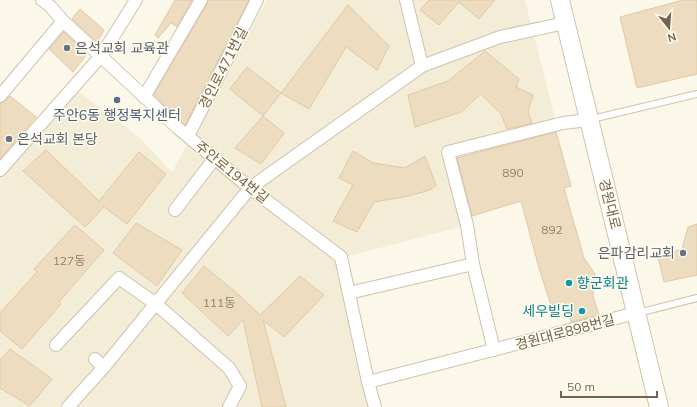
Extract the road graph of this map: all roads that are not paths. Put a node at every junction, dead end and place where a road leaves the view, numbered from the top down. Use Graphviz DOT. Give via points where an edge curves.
graph roads {
  1 [pos="42,0"];
  2 [pos="136,0"];
  3 [pos="201,0"];
  4 [pos="257,0"];
  5 [pos="406,0"];
  6 [pos="560,0"];
  7 [pos="63,21"];
  8 [pos="565,22"];
  9 [pos="101,56"];
  10 [pos="422,66"];
  11 [pos="697,94"];
  12 [pos="0,96"];
  13 [pos="144,97"];
  14 [pos="589,120"];
  15 [pos="188,136"];
  16 [pos="215,158"];
  17 [pos="0,170"];
  18 [pos="250,188"];
  19 [pos="175,210"];
  20 [pos="472,264"];
  21 [pos="349,293"];
  22 [pos="697,298"];
  23 [pos="156,304"];
  24 [pos="636,313"];
  25 [pos="56,345"];
  26 [pos="494,350"];
  27 [pos="94,359"];
  28 [pos="104,367"];
  29 [pos="368,382"];
  30 [pos="68,407"];
  31 [pos="229,407"];
  32 [pos="375,407"];
  33 [pos="659,407"];
  1 -- 7 [label="street, 주안로194번길"];
  2 -- 9 [label="street"];
  3 -- 13 [label="street"];
  4 -- 15 [label="street, 경인로471번길"];
  5 -- 10 [label="street"];
  6 -- 8 [label="main road, 경원대로"];
  7 -- 9 [label="street, 주안로194번길"];
  7 -- 12 [label="street"];
  8 -- 10 [label="street" via="500,37"];
  8 -- 14 [label="main road, 경원대로"];
  9 -- 13 [label="street, 주안로194번길"];
  9 -- 17 [label="street"];
  10 -- 18 [label="street"];
  11 -- 14 [label="lane"];
  13 -- 15 [label="street, 주안로194번길"];
  14 -- 20 [label="street" via="563,122 448,152 467,225"];
  14 -- 24 [label="main road, 경원대로"];
  15 -- 16 [label="street, 주안로194번길"];
  16 -- 18 [label="street, 주안로194번길"];
  16 -- 19 [label="street"];
  18 -- 21 [label="street, 주안로194번길" via="341,258"];
  18 -- 23 [label="street"];
  20 -- 21 [label="street"];
  20 -- 26 [label="street"];
  21 -- 29 [label="street, 주안로194번길"];
  22 -- 24 [label="lane"];
  23 -- 25 [label="street" via="119,278"];
  23 -- 28 [label="street"];
  23 -- 31 [label="street" via="228,368 240,386"];
  24 -- 26 [label="street, 경원대로898번길"];
  24 -- 33 [label="main road, 경원대로"];
  26 -- 29 [label="street, 경원대로898번길"];
  27 -- 28 [label="street"];
  28 -- 30 [label="street"];
  29 -- 32 [label="street, 주안로194번길"];
}
